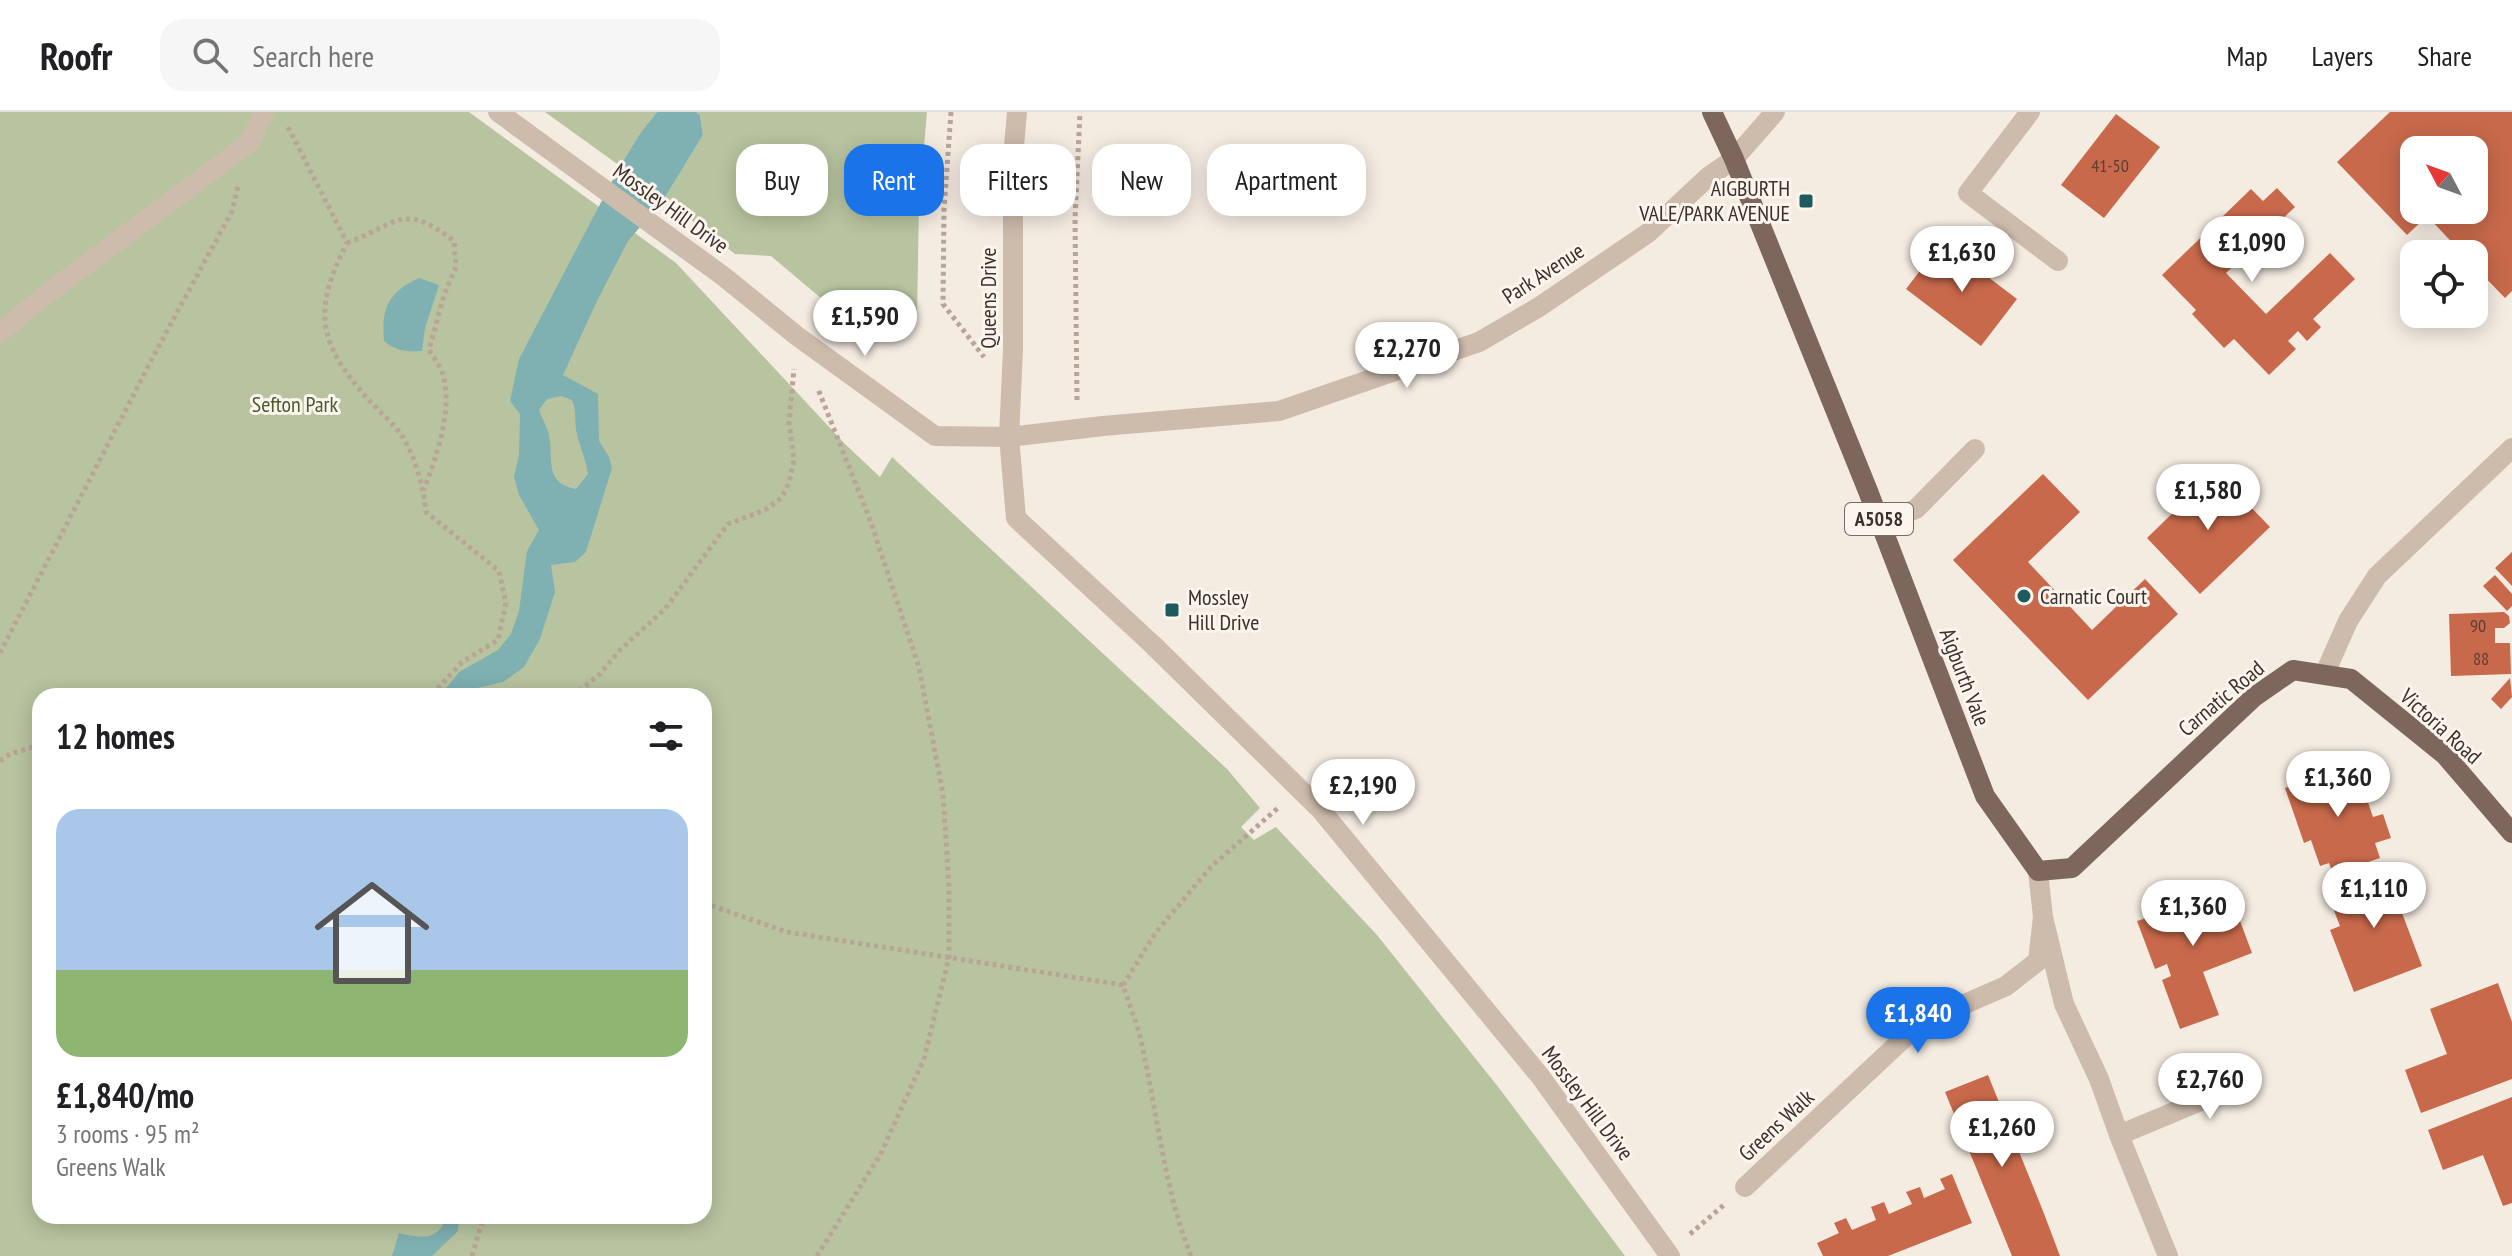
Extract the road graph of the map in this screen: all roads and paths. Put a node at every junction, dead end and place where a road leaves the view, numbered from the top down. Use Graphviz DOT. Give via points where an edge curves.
graph roads {
  1 [pos="264,112"];
  2 [pos="498,112"];
  3 [pos="951,112"];
  4 [pos="1017,112"];
  5 [pos="1080,112"];
  6 [pos="1712,112"];
  7 [pos="1775,112"];
  8 [pos="2030,112"];
  9 [pos="287,125"];
  10 [pos="249,143"];
  11 [pos="1734,159"];
  12 [pos="347,243"];
  13 [pos="2058,261"];
  14 [pos="0,333"];
  15 [pos="797,336"];
  16 [pos="1011,392"];
  17 [pos="1077,429"];
  18 [pos="1009,437"];
  19 [pos="2512,448"];
  20 [pos="1975,449"];
  21 [pos="424,490"];
  22 [pos="1881,523"];
  23 [pos="0,653"];
  24 [pos="2325,673"];
  25 [pos="438,688"];
  26 [pos="583,688"];
  27 [pos="32,747"];
  28 [pos="0,761"];
  29 [pos="1299,789"];
  30 [pos="2512,833"];
  31 [pos="2038,871"];
  32 [pos="712,906"];
  33 [pos="2043,917"];
  34 [pos="949,957"];
  35 [pos="1123,985"];
  36 [pos="2222,1092"];
  37 [pos="2119,1135"];
  38 [pos="1745,1187"];
  39 [pos="482,1224"];
  40 [pos="1669,1254"];
  41 [pos="472,1256"];
  42 [pos="817,1256"];
  43 [pos="1191,1256"];
  44 [pos="2168,1256"];
  1 -- 10 [label="street"];
  2 -- 15 [label="street, Mossley Hill Drive"];
  3 -- 16 [label="path" via="943,304"];
  4 -- 16 [label="street, Queens Drive"];
  5 -- 17 [label="path"];
  6 -- 11 [label="main road, Aigburth Vale / A5058"];
  7 -- 11 [label="street, Park Avenue"];
  8 -- 13 [label="street" via="1968,193"];
  9 -- 12 [label="path"];
  10 -- 14 [label="street"];
  10 -- 23 [label="path" via="232,211"];
  11 -- 17 [label="street, Park Avenue" via="1648,233 1479,342 1279,411"];
  11 -- 22 [label="main road, Aigburth Vale / A5058"];
  12 -- 21 [label="path" via="333,271 324,309 329,347 349,378 403,437"];
  12 -- 21 [label="path" via="388,222 414,218 454,241 456,267 429,350 444,376 446,407"];
  15 -- 18 [label="street, Mossley Hill Drive" via="935,436"];
  15 -- 26 [label="path" via="789,422 794,460 781,498 728,524 665,609"];
  15 -- 34 [label="path" via="869,517 919,667 943,794"];
  16 -- 18 [label="street, Queens Drive"];
  17 -- 18 [label="street, Park Avenue"];
  18 -- 29 [label="street, Mossley Hill Drive" via="1016,518"];
  19 -- 24 [label="street" via="2377,576 2348,621"];
  20 -- 22 [label="street" via="1916,509"];
  21 -- 25 [label="path" via="426,512 499,571 506,603 498,640 462,662"];
  22 -- 31 [label="main road, Aigburth Vale / A5058" via="1985,796"];
  24 -- 30 [label="main road, Victoria Road" via="2351,679 2445,755"];
  24 -- 31 [label="main road, Carnatic Road" via="2293,670 2254,697 2072,868"];
  27 -- 28 [label="path"];
  29 -- 35 [label="path" via="1211,867 1156,932"];
  29 -- 40 [label="street, Mossley Hill Drive" via="1540,1076"];
  31 -- 33 [label="street, Aigburth Vale"];
  32 -- 34 [label="path" via="787,932"];
  33 -- 37 [label="street, Aigburth Vale" via="2064,1004"];
  33 -- 38 [label="street, Greens Walk" via="2038,961 2006,986 1919,1024"];
  34 -- 35 [label="path"];
  34 -- 42 [label="path" via="924,1059 880,1155"];
  35 -- 43 [label="path" via="1143,1048 1182,1235"];
  36 -- 37 [label="street"];
  37 -- 44 [label="street, Aigburth Vale"];
  38 -- 40 [label="path"];
  39 -- 41 [label="path"];
}
